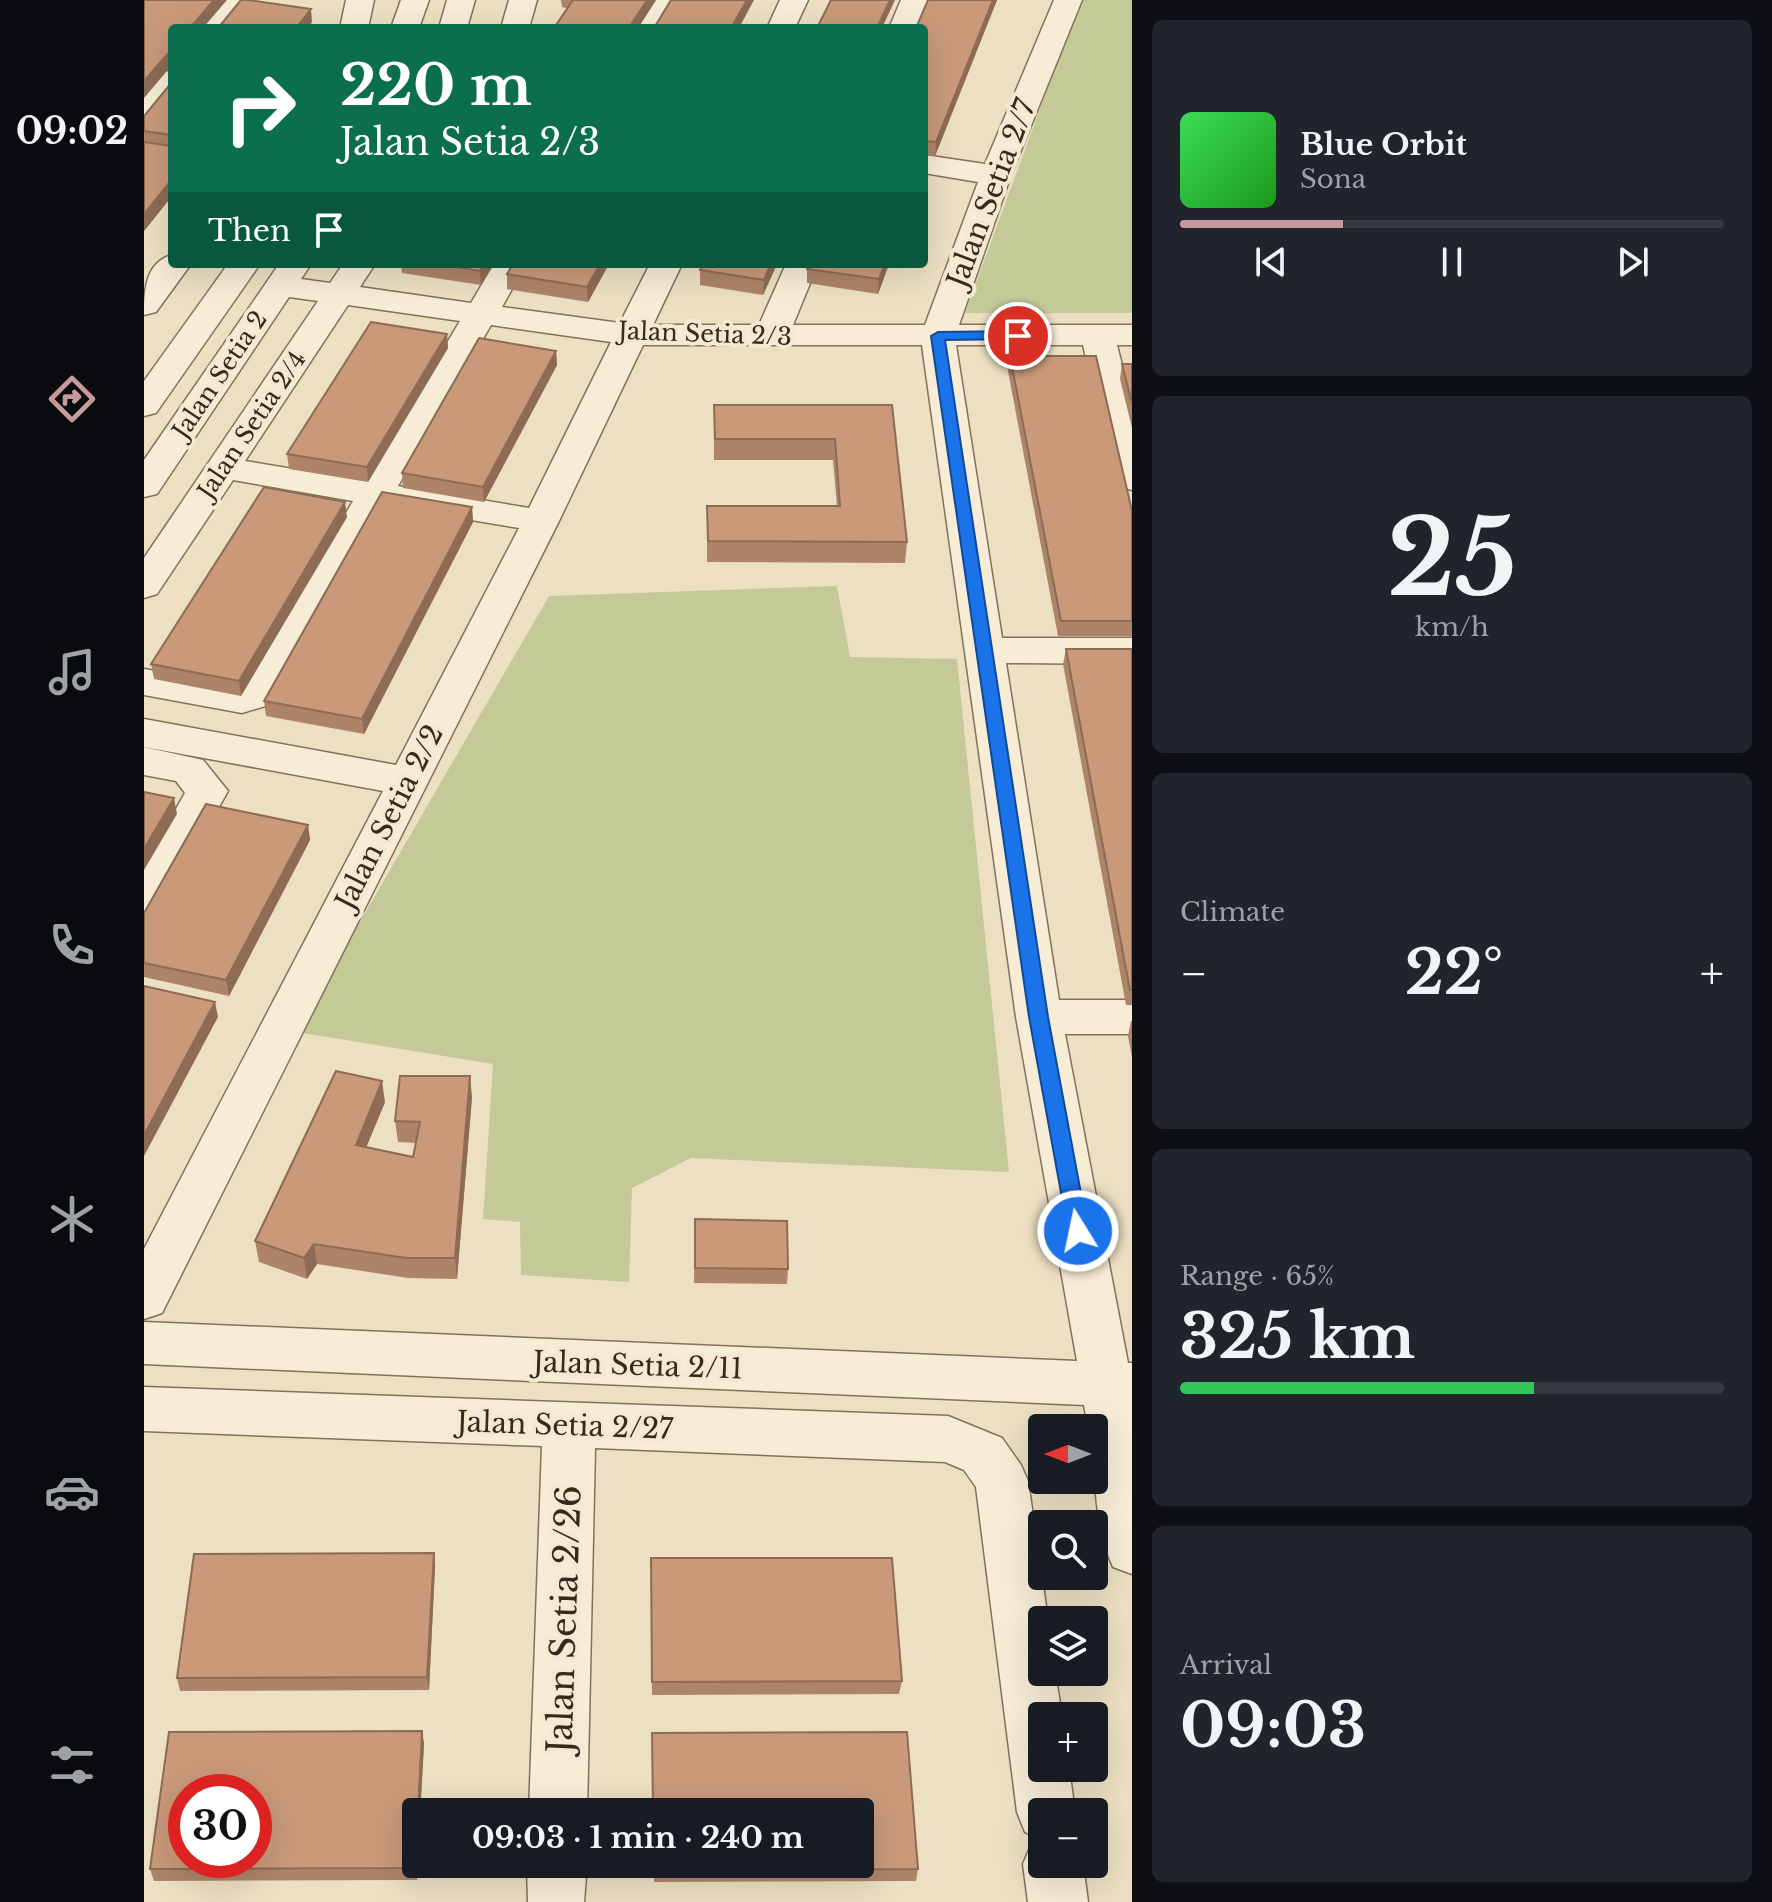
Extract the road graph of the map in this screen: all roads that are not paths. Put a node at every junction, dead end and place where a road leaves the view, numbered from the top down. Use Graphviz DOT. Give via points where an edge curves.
graph roads {
  1 [pos="239,0"];
  2 [pos="360,0"];
  3 [pos="415,0"];
  4 [pos="461,0"];
  5 [pos="523,0"];
  6 [pos="666,0"];
  7 [pos="794,0"];
  8 [pos="915,0"];
  9 [pos="1068,0"];
  10 [pos="218,24"];
  11 [pos="355,24"];
  12 [pos="406,24"];
  13 [pos="454,24"];
  14 [pos="516,24"];
  15 [pos="651,24"];
  16 [pos="783,24"];
  17 [pos="905,24"];
  18 [pos="168,84"];
  19 [pos="144,112"];
  20 [pos="928,165"];
  21 [pos="996,175"];
  22 [pos="172,268"];
  23 [pos="241,268"];
  24 [pos="356,268"];
  25 [pos="508,268"];
  26 [pos="664,268"];
  27 [pos="800,268"];
  28 [pos="288,275"];
  29 [pos="339,293"];
  30 [pos="144,305"];
  31 [pos="481,313"];
  32 [pos="632,335"];
  33 [pos="1115,335"];
  34 [pos="938,336"];
  35 [pos="771,337"];
  36 [pos="148,394"];
  37 [pos="205,397"];
  38 [pos="223,468"];
  39 [pos="1132,479"];
  40 [pos="144,486"];
  41 [pos="377,494"];
  42 [pos="541,521"];
  43 [pos="144,586"];
  44 [pos="984,650"];
  45 [pos="1132,651"];
  46 [pos="144,682"];
  47 [pos="144,733"];
  48 [pos="144,761"];
  49 [pos="407,781"];
  50 [pos="144,902"];
  51 [pos="1039,1017"];
  52 [pos="1132,1017"];
  53 [pos="144,1298"];
  54 [pos="144,1343"];
  55 [pos="1119,1385"];
  56 [pos="144,1409"];
  57 [pos="569,1425"];
  58 [pos="1132,1550"];
  59 [pos="558,1798"];
  60 [pos="1044,1798"];
  61 [pos="1055,1878"];
  62 [pos="1058,1902"];
  1 -- 10 [label="street"];
  2 -- 11 [label="street"];
  3 -- 12 [label="street"];
  4 -- 13 [label="street"];
  5 -- 14 [label="street"];
  6 -- 15 [label="street"];
  7 -- 16 [label="street"];
  8 -- 17 [label="street"];
  9 -- 21 [label="street, Jalan Setia 2/7"];
  18 -- 19 [label="street"];
  20 -- 21 [label="street"];
  21 -- 34 [label="street, Jalan Setia 2/7"];
  22 -- 30 [label="street"];
  23 -- 36 [label="street, Jalan Setia 2"];
  24 -- 29 [label="street, Jalan Setia 2/4"];
  25 -- 31 [label="street"];
  26 -- 32 [label="street, Jalan Setia 2/2"];
  27 -- 35 [label="street"];
  28 -- 29 [label="street, Jalan Setia 2/3"];
  28 -- 37 [label="street, Jalan Setia 2"];
  29 -- 31 [label="street, Jalan Setia 2/3"];
  29 -- 38 [label="street, Jalan Setia 2/4"];
  31 -- 32 [label="street, Jalan Setia 2/3"];
  31 -- 41 [label="street"];
  32 -- 35 [label="street, Jalan Setia 2/3"];
  32 -- 42 [label="street, Jalan Setia 2/2"];
  33 -- 34 [label="street, Jalan Setia 2/3"];
  33 -- 39 [label="street"];
  34 -- 35 [label="street, Jalan Setia 2/3"];
  34 -- 44 [label="street, Jalan Setia 2/7"];
  36 -- 37 [label="street"];
  37 -- 40 [label="street, Jalan Setia 2"];
  38 -- 41 [label="street"];
  38 -- 43 [label="street, Jalan Setia 2/4"];
  41 -- 42 [label="street"];
  41 -- 46 [label="street" via="258,695 242,700"];
  42 -- 49 [label="street, Jalan Setia 2/2"];
  44 -- 45 [label="street"];
  44 -- 51 [label="street, Jalan Setia 2/7"];
  47 -- 49 [label="street"];
  48 -- 50 [label="street" via="189,770 207,791"];
  49 -- 53 [label="street, Jalan Setia 2/2"];
  51 -- 52 [label="street"];
  51 -- 55 [label="street, Jalan Setia 2/7"];
  54 -- 55 [label="street, Jalan Setia 2/11"];
  55 -- 58 [label="street, Jalan Setia 2/7"];
  56 -- 57 [label="street, Jalan Setia 2/27"];
  57 -- 59 [label="street, Jalan Setia 2/26"];
  57 -- 60 [label="street, Jalan Setia 2/27" via="948,1439 983,1454 1002,1481"];
  61 -- 62 [label="street"];
}
